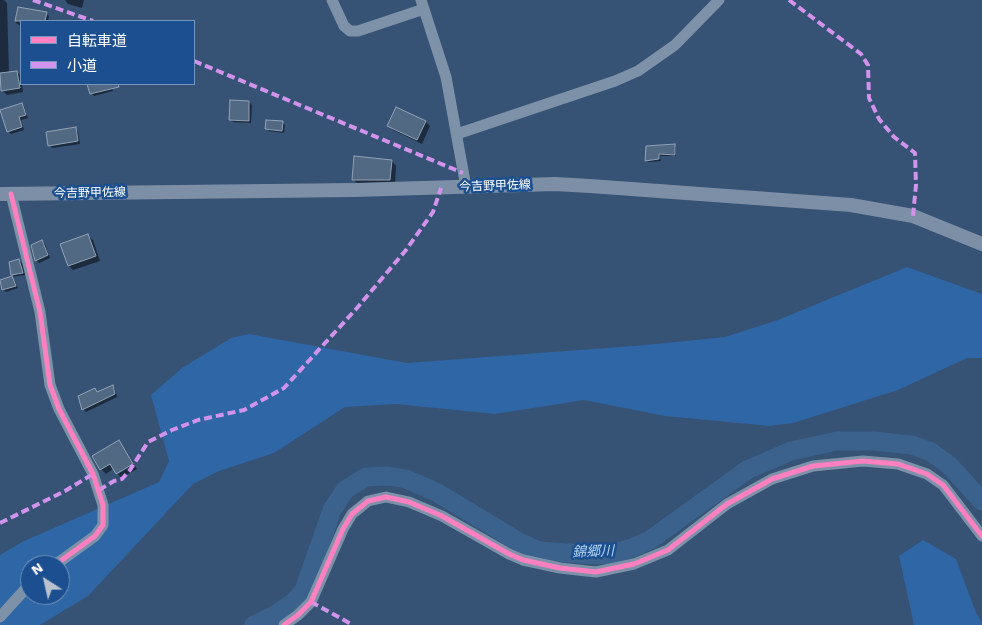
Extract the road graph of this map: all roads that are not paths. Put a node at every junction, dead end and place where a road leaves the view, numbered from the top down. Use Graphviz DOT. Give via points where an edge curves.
graph roads {
  1 [pos="332,0"];
  2 [pos="719,0"];
  3 [pos="422,5"];
  4 [pos="457,134"];
  5 [pos="466,187"];
  6 [pos="5,194"];
  7 [pos="982,244"];
  8 [pos="982,536"];
  9 [pos="69,555"];
  10 [pos="20,595"];
  11 [pos="0,617"];
  12 [pos="284,625"];
  1 -- 3 [label="street" via="344,26 350,31 358,31"];
  2 -- 4 [label="street" via="675,45 638,71"];
  3 -- 4 [label="street" via="446,77"];
  4 -- 5 [label="street"];
  5 -- 6 [label="main road, 今吉野甲佐線"];
  5 -- 7 [label="main road, 今吉野甲佐線" via="564,185 851,205 912,216"];
  6 -- 9 [label="street" via="40,312 50,385 59,409 94,474 103,505 103,525 95,536"];
  8 -- 12 [label="street" via="943,485 927,474 898,464 863,461 813,466 772,479 727,504 668,550 634,564 596,572 523,560 442,516 409,502 386,497 368,501 352,514 311,602"];
  10 -- 11 [label="street"];
}
